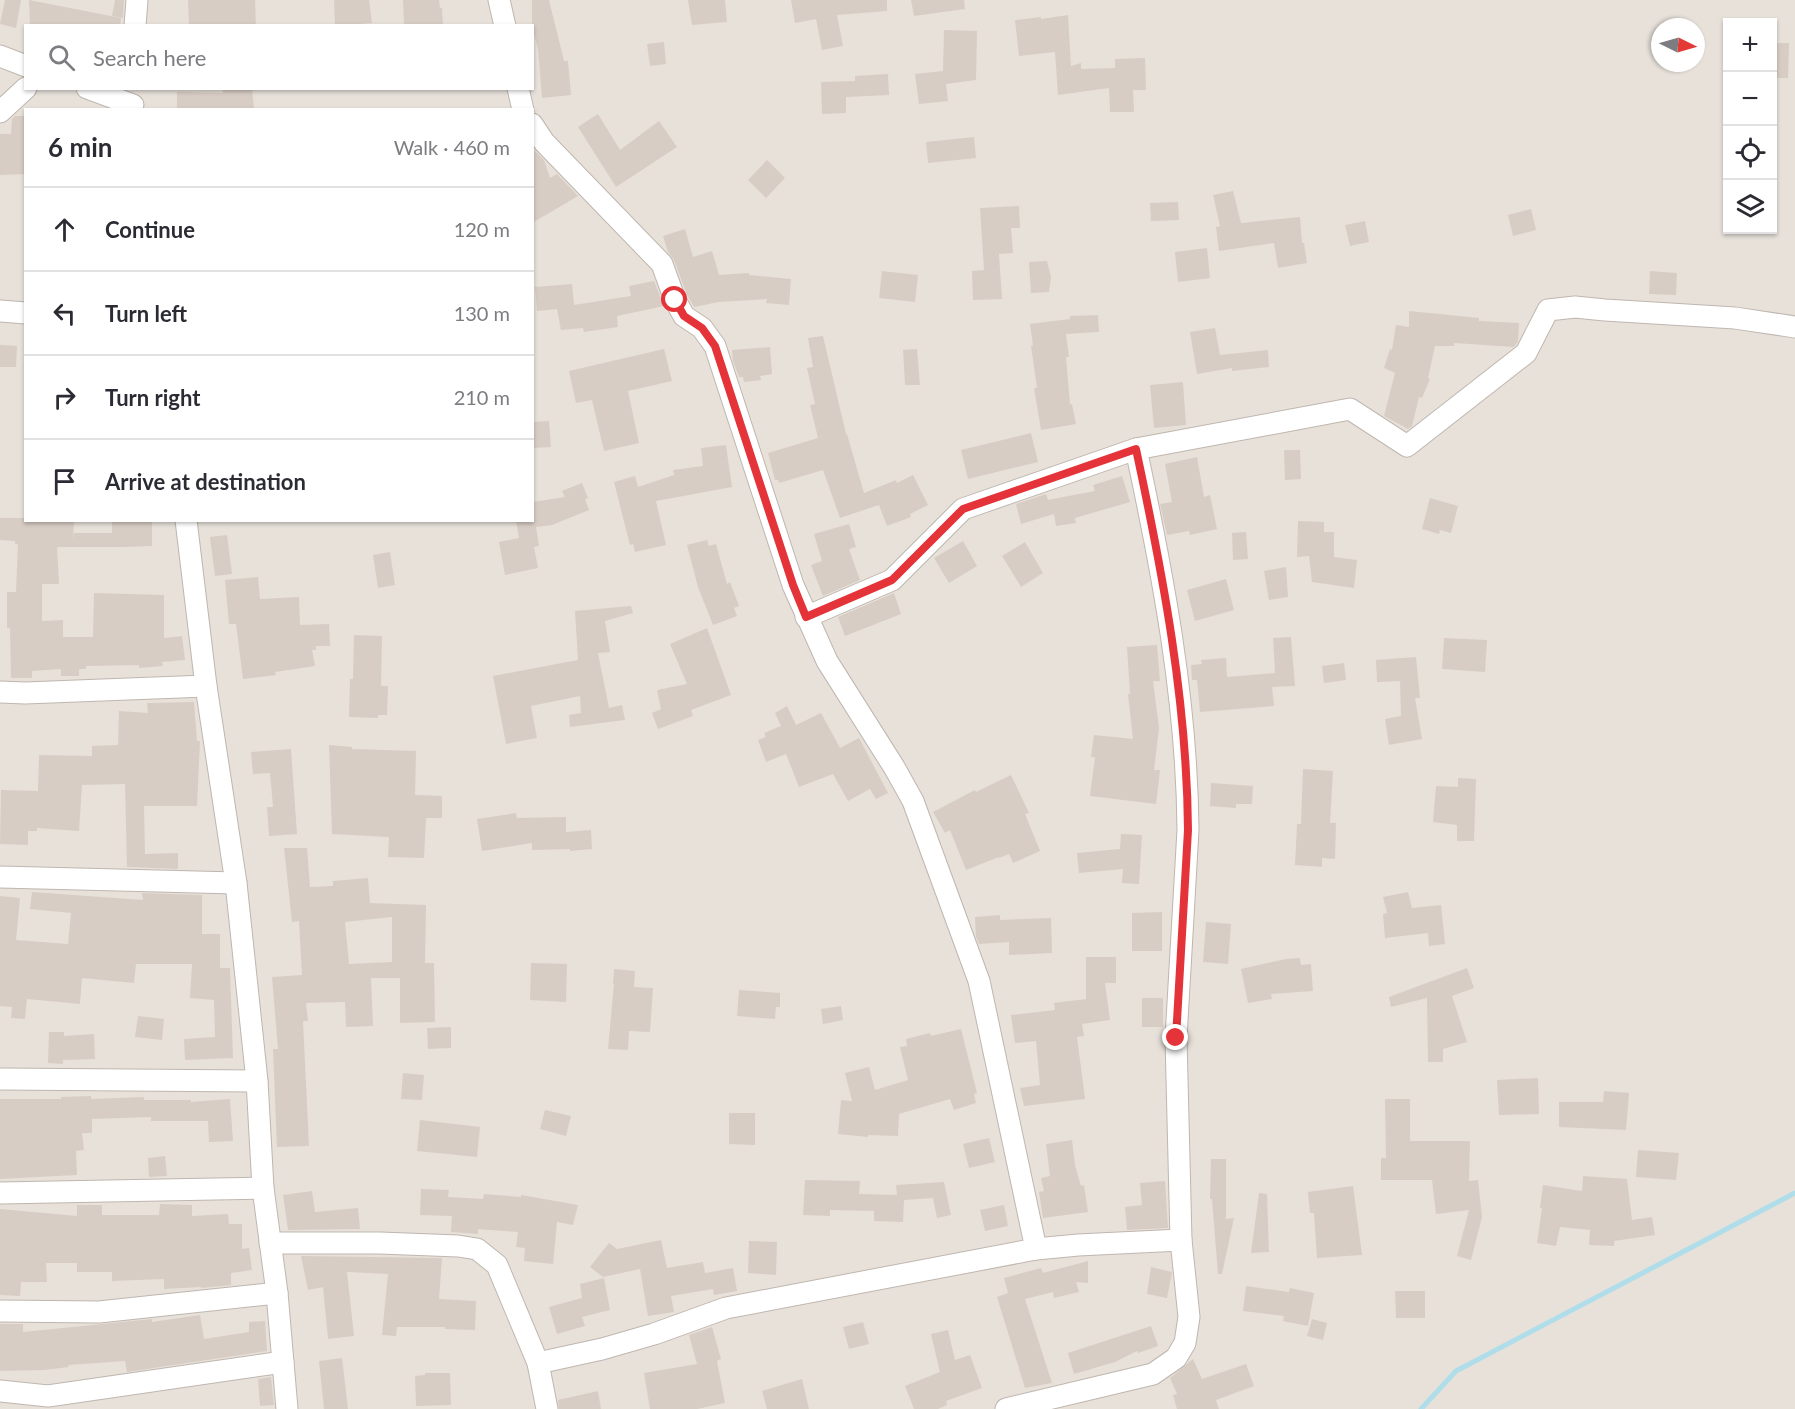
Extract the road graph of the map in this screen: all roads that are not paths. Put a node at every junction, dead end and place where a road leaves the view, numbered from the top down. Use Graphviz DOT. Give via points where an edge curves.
graph roads {
  1 [pos="137,0"];
  2 [pos="500,0"];
  3 [pos="135,24"];
  4 [pos="505,24"];
  5 [pos="0,56"];
  6 [pos="24,65"];
  7 [pos="24,90"];
  8 [pos="94,90"];
  9 [pos="518,90"];
  10 [pos="133,101"];
  11 [pos="523,108"];
  12 [pos="0,112"];
  13 [pos="534,127"];
  14 [pos="0,311"];
  15 [pos="24,313"];
  16 [pos="1795,327"];
  17 [pos="1136,449"];
  18 [pos="186,522"];
  19 [pos="806,617"];
  20 [pos="206,686"];
  21 [pos="0,692"];
  22 [pos="0,877"];
  23 [pos="236,883"];
  24 [pos="0,1079"];
  25 [pos="257,1081"];
  26 [pos="263,1188"];
  27 [pos="0,1193"];
  28 [pos="1180,1240"];
  29 [pos="270,1243"];
  30 [pos="1036,1250"];
  31 [pos="277,1293"];
  32 [pos="0,1311"];
  33 [pos="283,1362"];
  34 [pos="538,1363"];
  35 [pos="0,1391"];
  36 [pos="287,1409"];
  37 [pos="547,1409"];
  38 [pos="1006,1409"];
  1 -- 3 [label="street"];
  2 -- 4 [label="street"];
  5 -- 6 [label="street"];
  7 -- 12 [label="street"];
  8 -- 10 [label="street"];
  9 -- 11 [label="street"];
  13 -- 19 [label="street" via="662,264 684,316 702,328 715,346"];
  14 -- 15 [label="street"];
  16 -- 17 [label="street" via="1735,318 1575,307 1548,310 1526,353 1407,446 1350,409"];
  17 -- 19 [label="street" via="963,509 892,580"];
  17 -- 28 [label="street" via="1160,561 1178,676 1188,796 1176,1038"];
  18 -- 20 [label="street"];
  19 -- 30 [label="street" via="827,661 913,801 979,981"];
  20 -- 21 [label="street"];
  20 -- 23 [label="street"];
  22 -- 23 [label="street"];
  23 -- 25 [label="street"];
  24 -- 25 [label="street"];
  25 -- 26 [label="street"];
  26 -- 27 [label="street"];
  26 -- 29 [label="street"];
  28 -- 30 [label="street"];
  28 -- 38 [label="street" via="1189,1317 1185,1343 1176,1358 1153,1374"];
  29 -- 31 [label="street"];
  29 -- 34 [label="street" via="477,1249 497,1265"];
  30 -- 34 [label="street" via="726,1308 654,1334"];
  31 -- 32 [label="street" via="99,1312"];
  31 -- 33 [label="street"];
  33 -- 35 [label="street" via="48,1396"];
  33 -- 36 [label="street"];
  34 -- 37 [label="street"];
}
